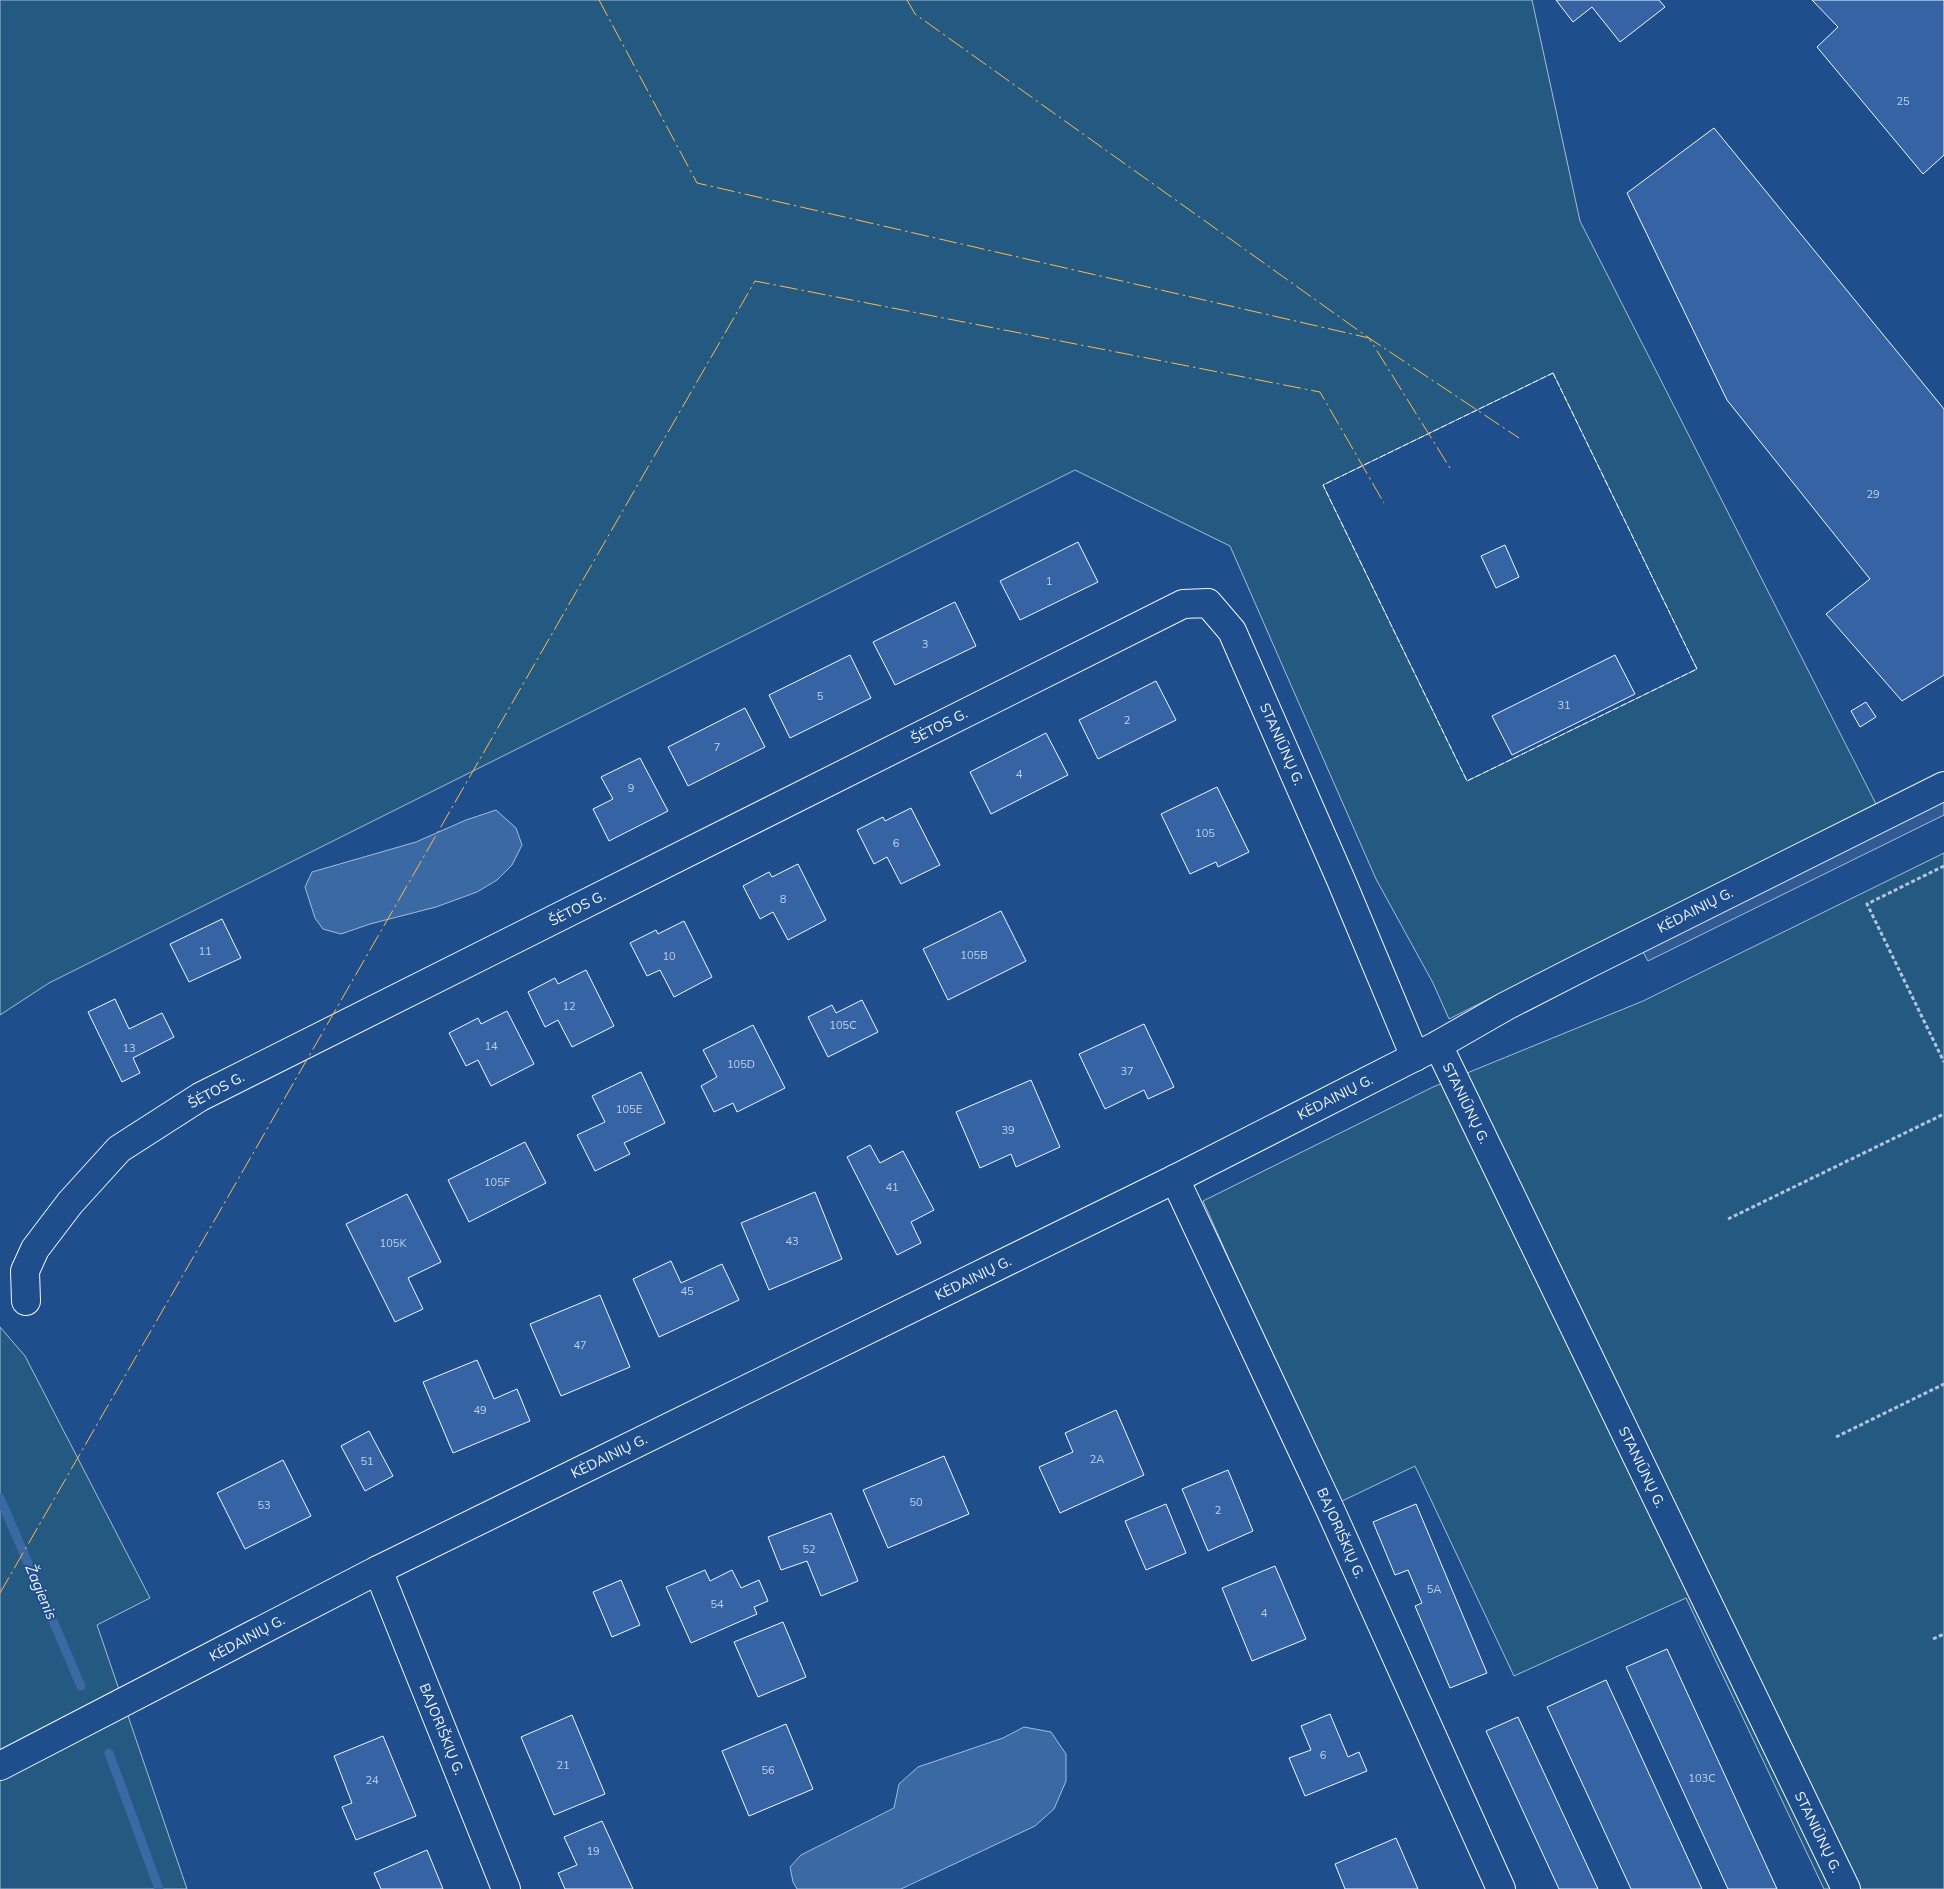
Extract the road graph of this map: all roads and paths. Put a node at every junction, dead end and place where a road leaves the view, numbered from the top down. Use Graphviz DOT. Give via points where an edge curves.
graph roads {
  1 [pos="1208,603"];
  2 [pos="1944,786"];
  3 [pos="1944,866"];
  4 [pos="1426,1051"];
  5 [pos="1944,1062"];
  6 [pos="1944,1114"];
  7 [pos="1175,1178"];
  8 [pos="1728,1219"];
  9 [pos="26,1301"];
  10 [pos="1944,1384"];
  11 [pos="1836,1437"];
  12 [pos="378,1570"];
  13 [pos="1944,1634"];
  14 [pos="1933,1639"];
  15 [pos="0,1766"];
  16 [pos="506,1889"];
  17 [pos="1501,1889"];
  18 [pos="1846,1889"];
  1 -- 4 [label="street, STANIŪNŲ G." via="1232,631 1341,880"];
  1 -- 9 [label="street, ŠĖTOS G." via="1184,604 200,1097 119,1149 70,1203 35,1249 26,1271"];
  2 -- 4 [label="street, KĖDAINIŲ G." via="1590,963"];
  3 -- 5 [label="path" via="1867,904"];
  4 -- 7 [label="street, KĖDAINIŲ G."];
  4 -- 18 [label="street, STANIŪNŲ G."];
  6 -- 8 [label="path"];
  7 -- 12 [label="street, KĖDAINIŲ G."];
  7 -- 17 [label="street, BAJORIŠKIŲ G." via="1330,1507"];
  10 -- 11 [label="path"];
  12 -- 15 [label="street, KĖDAINIŲ G."];
  12 -- 16 [label="street, BAJORIŠKIŲ G."];
  13 -- 14 [label="path"];
}
